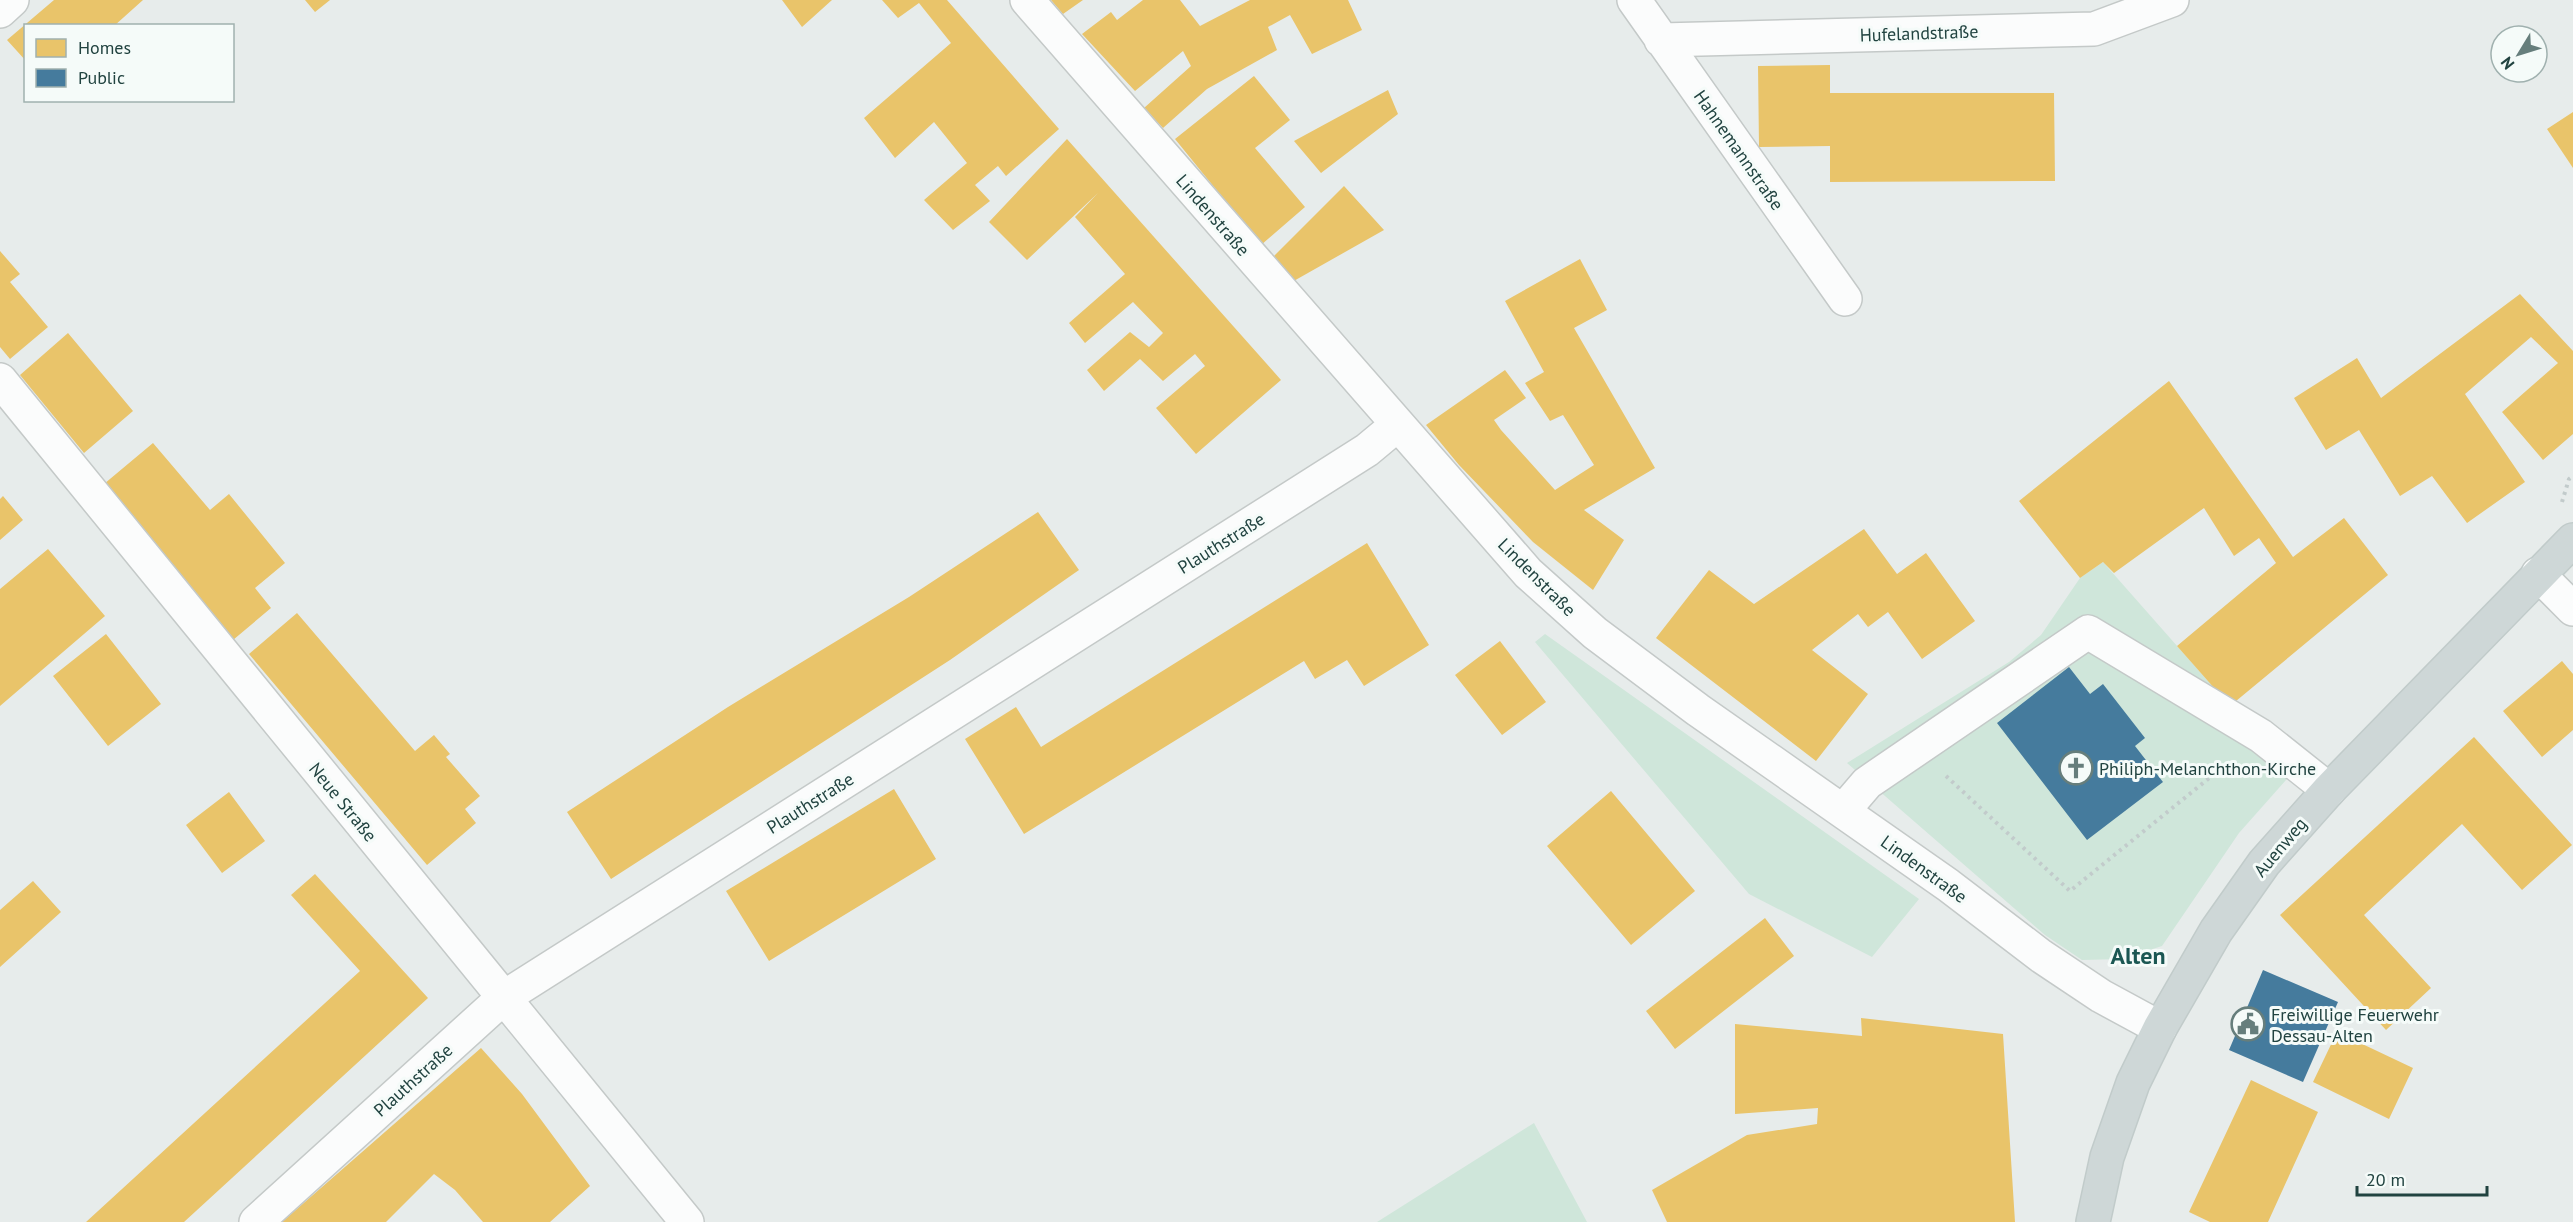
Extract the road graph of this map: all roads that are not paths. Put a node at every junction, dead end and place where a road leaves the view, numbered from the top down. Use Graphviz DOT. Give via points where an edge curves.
graph roads {
  1 [pos="12,0"];
  2 [pos="1027,0"];
  3 [pos="1634,0"];
  4 [pos="2172,0"];
  5 [pos="0,11"];
  6 [pos="1662,40"];
  7 [pos="1845,299"];
  8 [pos="0,380"];
  9 [pos="1397,425"];
  10 [pos="2573,540"];
  11 [pos="2538,574"];
  12 [pos="2573,609"];
  13 [pos="2329,790"];
  14 [pos="1843,811"];
  15 [pos="503,998"];
  16 [pos="2160,1028"];
  17 [pos="256,1222"];
  18 [pos="687,1222"];
  19 [pos="2093,1222"];
  1 -- 5 [label="street"];
  2 -- 9 [label="street, Lindenstraße"];
  3 -- 6 [label="street, Hahnemannstraße"];
  4 -- 6 [label="street, Hufelandstraße" via="2094,29"];
  6 -- 7 [label="street, Hahnemannstraße"];
  8 -- 15 [label="street, Neue Straße"];
  9 -- 14 [label="street, Lindenstraße" via="1528,573 1595,633"];
  9 -- 15 [label="street, Plauthstraße" via="1357,456"];
  10 -- 11 [label="main road, Auenweg"];
  11 -- 12 [label="street"];
  11 -- 13 [label="main road, Auenweg"];
  13 -- 14 [label="street" via="2261,736 2088,632 1868,783"];
  13 -- 16 [label="main road, Auenweg" via="2264,863 2216,931"];
  14 -- 16 [label="street, Lindenstraße" via="2041,956 2101,996"];
  15 -- 17 [label="street, Plauthstraße"];
  15 -- 18 [label="street, Neue Straße"];
  16 -- 19 [label="main road, Auenweg" via="2133,1083 2107,1157"];
}
